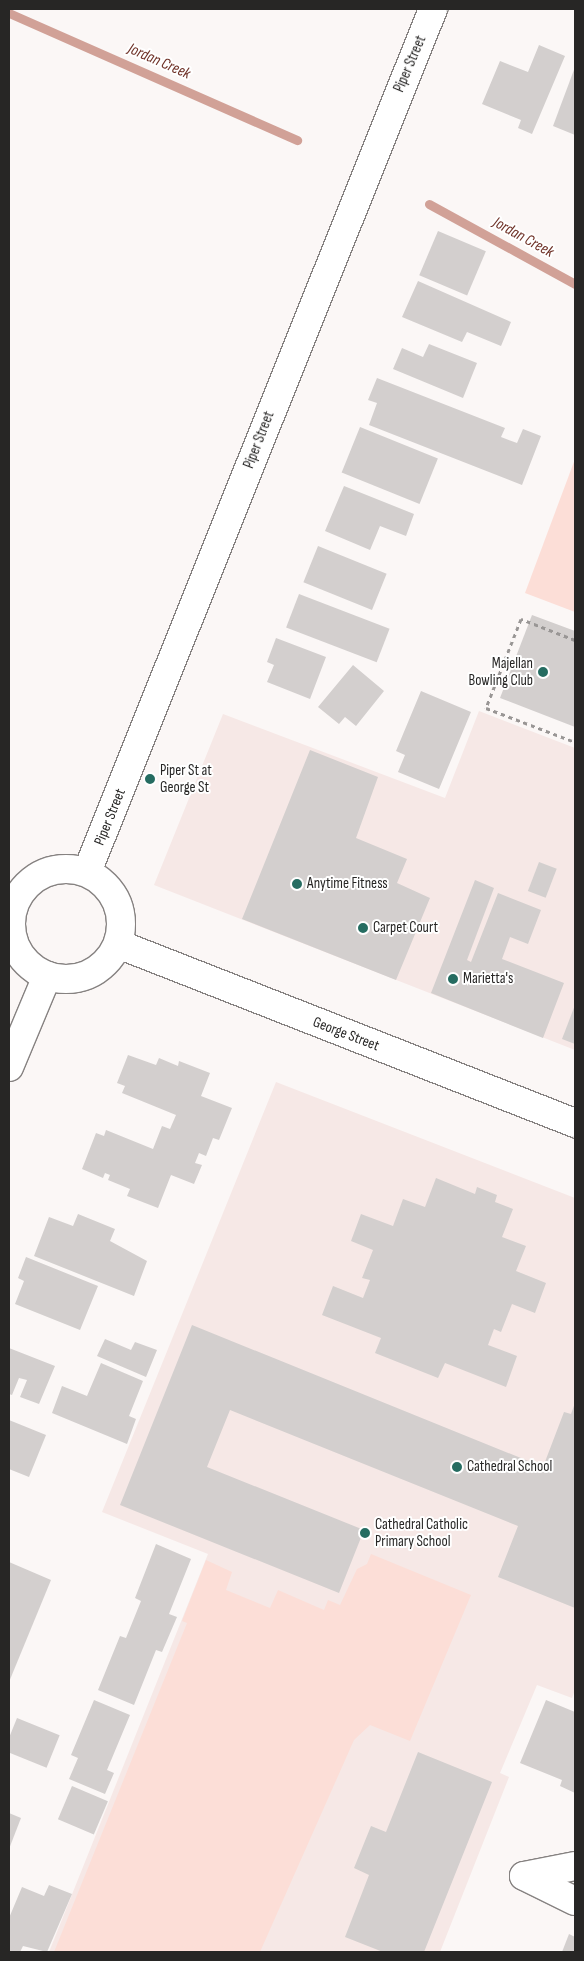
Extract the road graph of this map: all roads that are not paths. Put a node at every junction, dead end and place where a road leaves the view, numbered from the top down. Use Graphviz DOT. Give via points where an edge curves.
graph roads {
  1 [pos="433,9"];
  2 [pos="87,872"];
  3 [pos="12,900"];
  4 [pos="118,944"];
  5 [pos="47,976"];
  6 [pos="9,1067"];
  7 [pos="575,1123"];
  8 [pos="575,1866"];
  9 [pos="575,1901"];
  1 -- 2 [label="street, Piper Street"];
  2 -- 3 [label="street" via="59,868 45,872"];
  2 -- 4 [label="street" via="100,879 117,902 121,915"];
  3 -- 5 [label="street" via="11,923 15,945 23,958"];
  4 -- 5 [label="street" via="111,956 89,974 76,978"];
  4 -- 7 [label="street, George Street"];
  5 -- 6 [label="street"];
  8 -- 9 [label="street" via="524,1876"];
}
